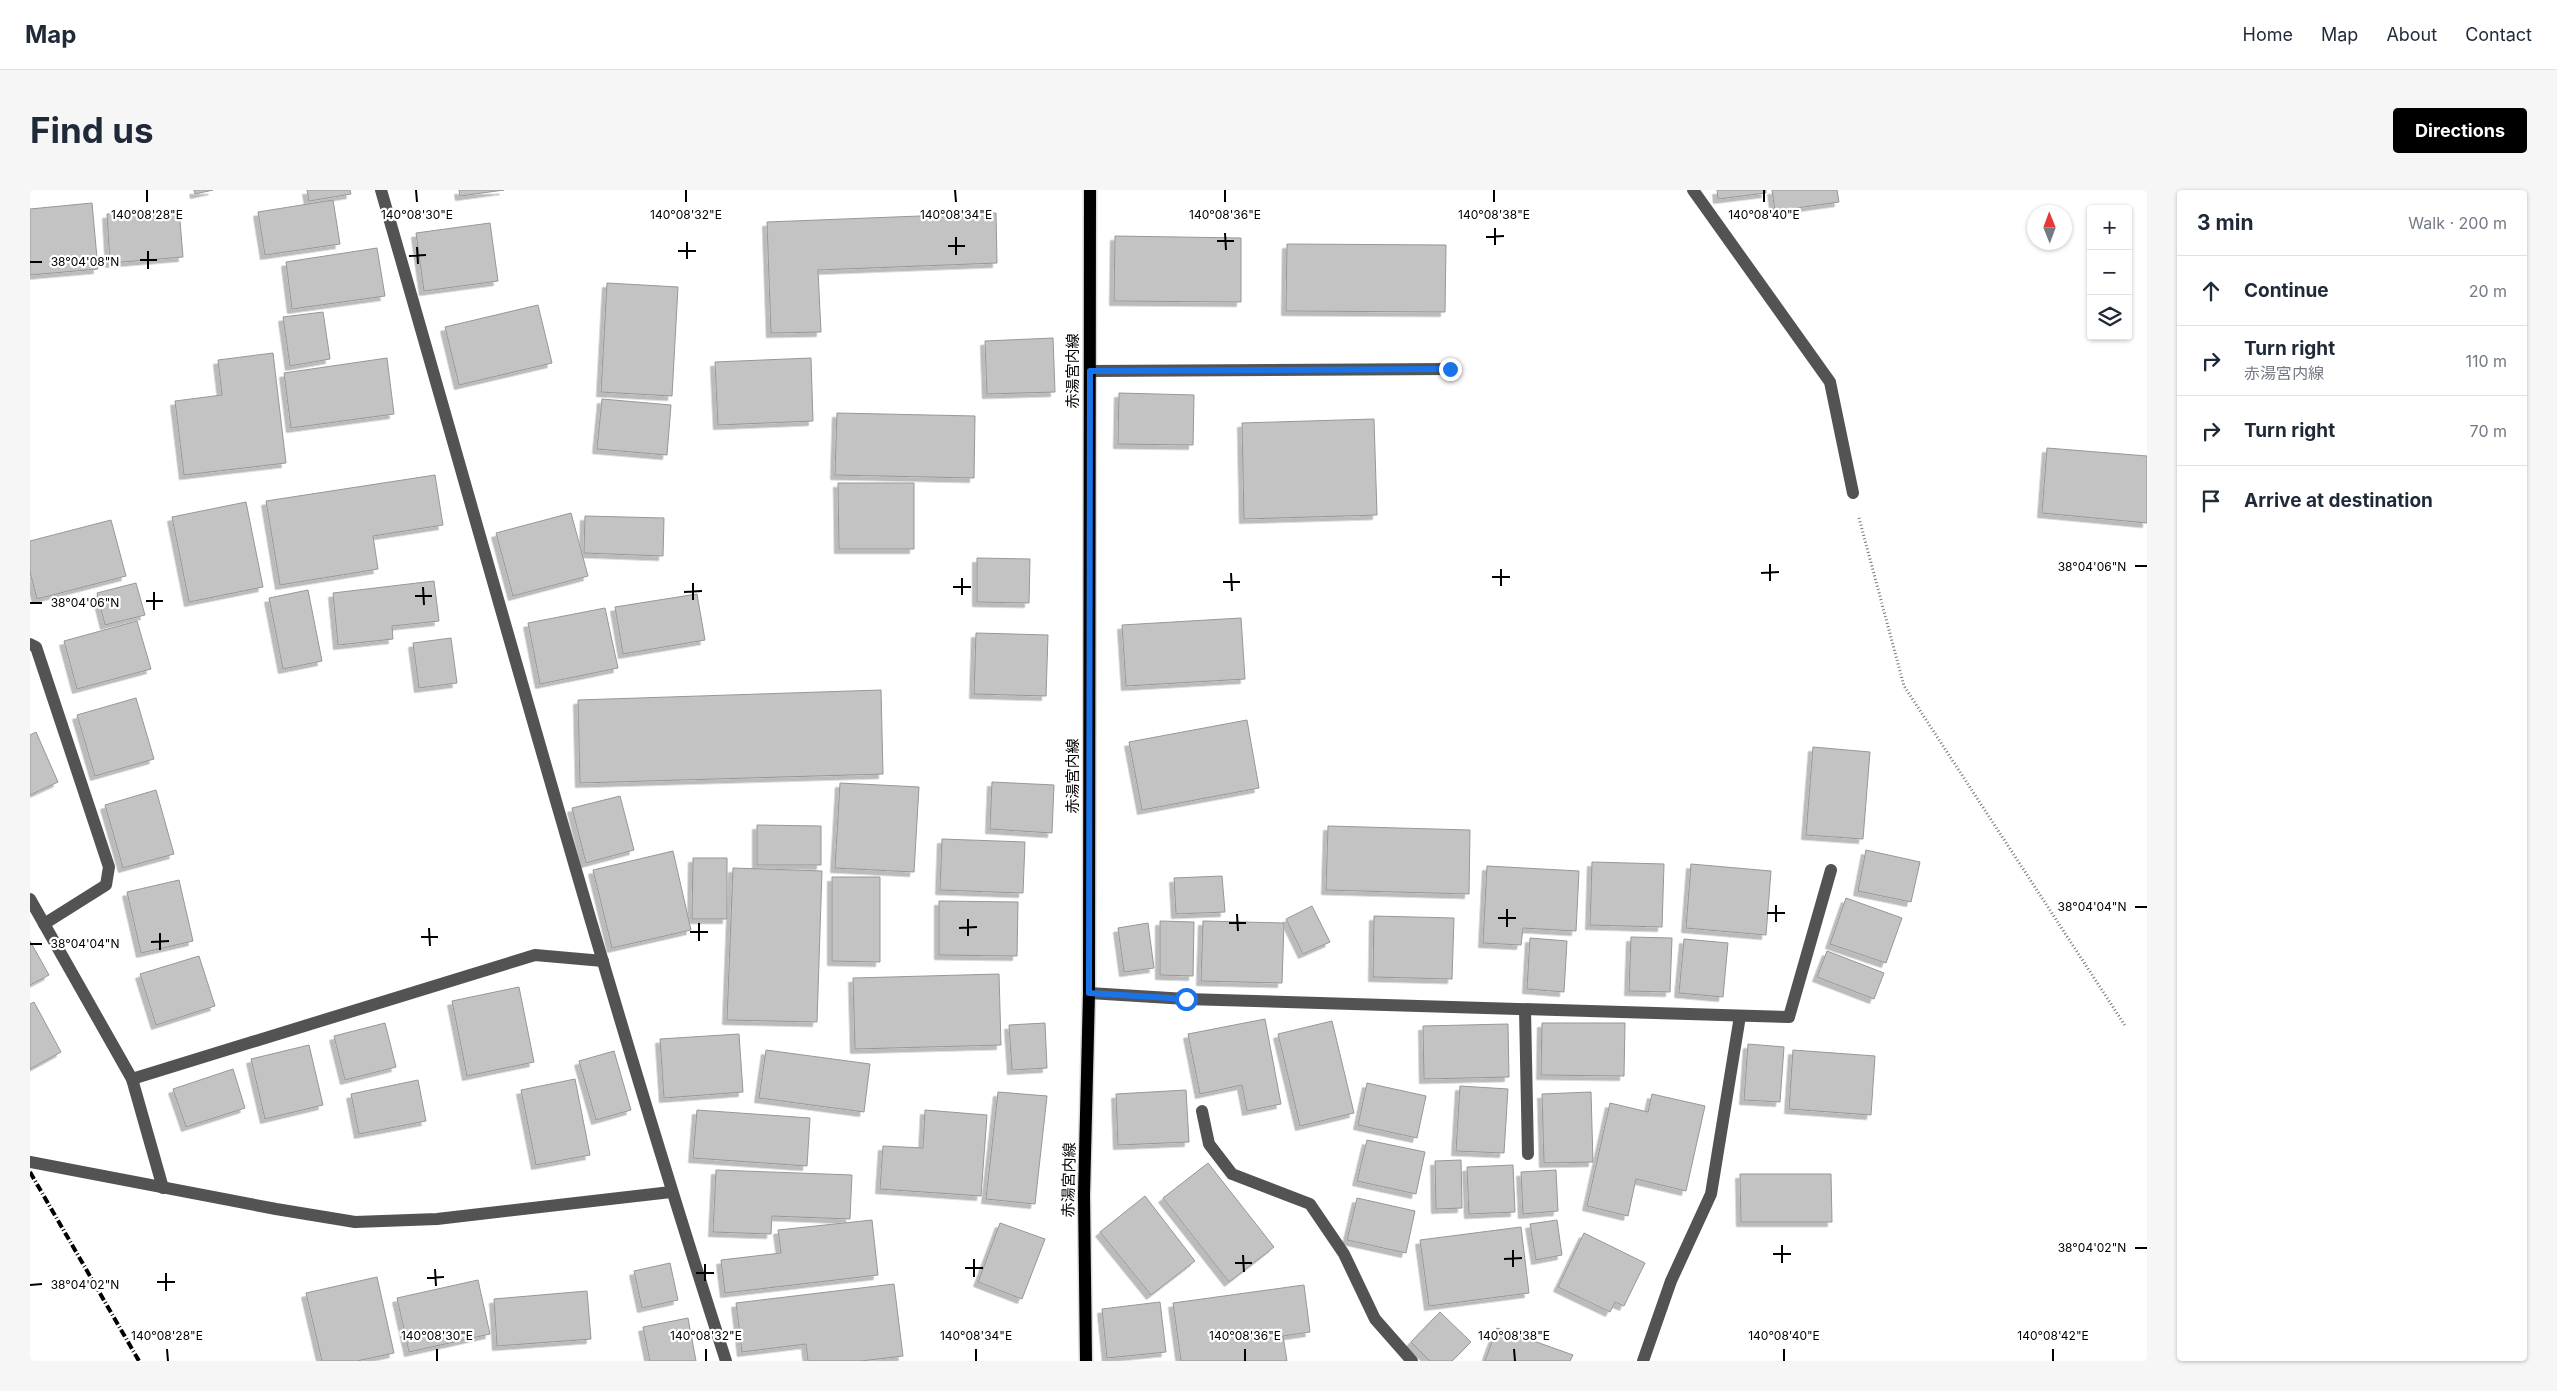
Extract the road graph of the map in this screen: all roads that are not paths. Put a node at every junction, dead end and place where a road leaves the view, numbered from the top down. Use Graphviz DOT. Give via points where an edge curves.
graph roads {
  1 [pos="381,190"];
  2 [pos="1090,190"];
  3 [pos="1693,190"];
  4 [pos="1450,369"];
  5 [pos="1090,371"];
  6 [pos="1852,493"];
  7 [pos="30,644"];
  8 [pos="1832,870"];
  9 [pos="30,899"];
  10 [pos="44,924"];
  11 [pos="603,961"];
  12 [pos="1089,993"];
  13 [pos="1525,1010"];
  14 [pos="1740,1016"];
  15 [pos="132,1079"];
  16 [pos="1202,1111"];
  17 [pos="1528,1154"];
  18 [pos="30,1162"];
  19 [pos="164,1188"];
  20 [pos="671,1192"];
  21 [pos="726,1361"];
  22 [pos="1086,1361"];
  23 [pos="1412,1361"];
  24 [pos="1643,1361"];
  1 -- 11 [label="street"];
  2 -- 5 [label="main road, 赤湯宮内線"];
  3 -- 6 [label="street" via="1830,382"];
  4 -- 5 [label="street"];
  5 -- 12 [label="main road, 赤湯宮内線"];
  7 -- 10 [label="street" via="36,647 109,867 106,885"];
  8 -- 14 [label="street" via="1789,1017"];
  9 -- 10 [label="street"];
  10 -- 15 [label="street"];
  11 -- 15 [label="street" via="535,955"];
  11 -- 20 [label="street"];
  12 -- 13 [label="street"];
  12 -- 22 [label="main road, 赤湯宮内線" via="1084,1195"];
  13 -- 14 [label="street"];
  13 -- 17 [label="street"];
  14 -- 24 [label="street" via="1710,1194 1671,1281"];
  15 -- 19 [label="street"];
  16 -- 23 [label="street" via="1209,1144 1232,1174 1310,1204 1344,1254 1375,1320"];
  18 -- 19 [label="street"];
  19 -- 20 [label="street" via="355,1222 437,1219"];
  20 -- 21 [label="street"];
}
